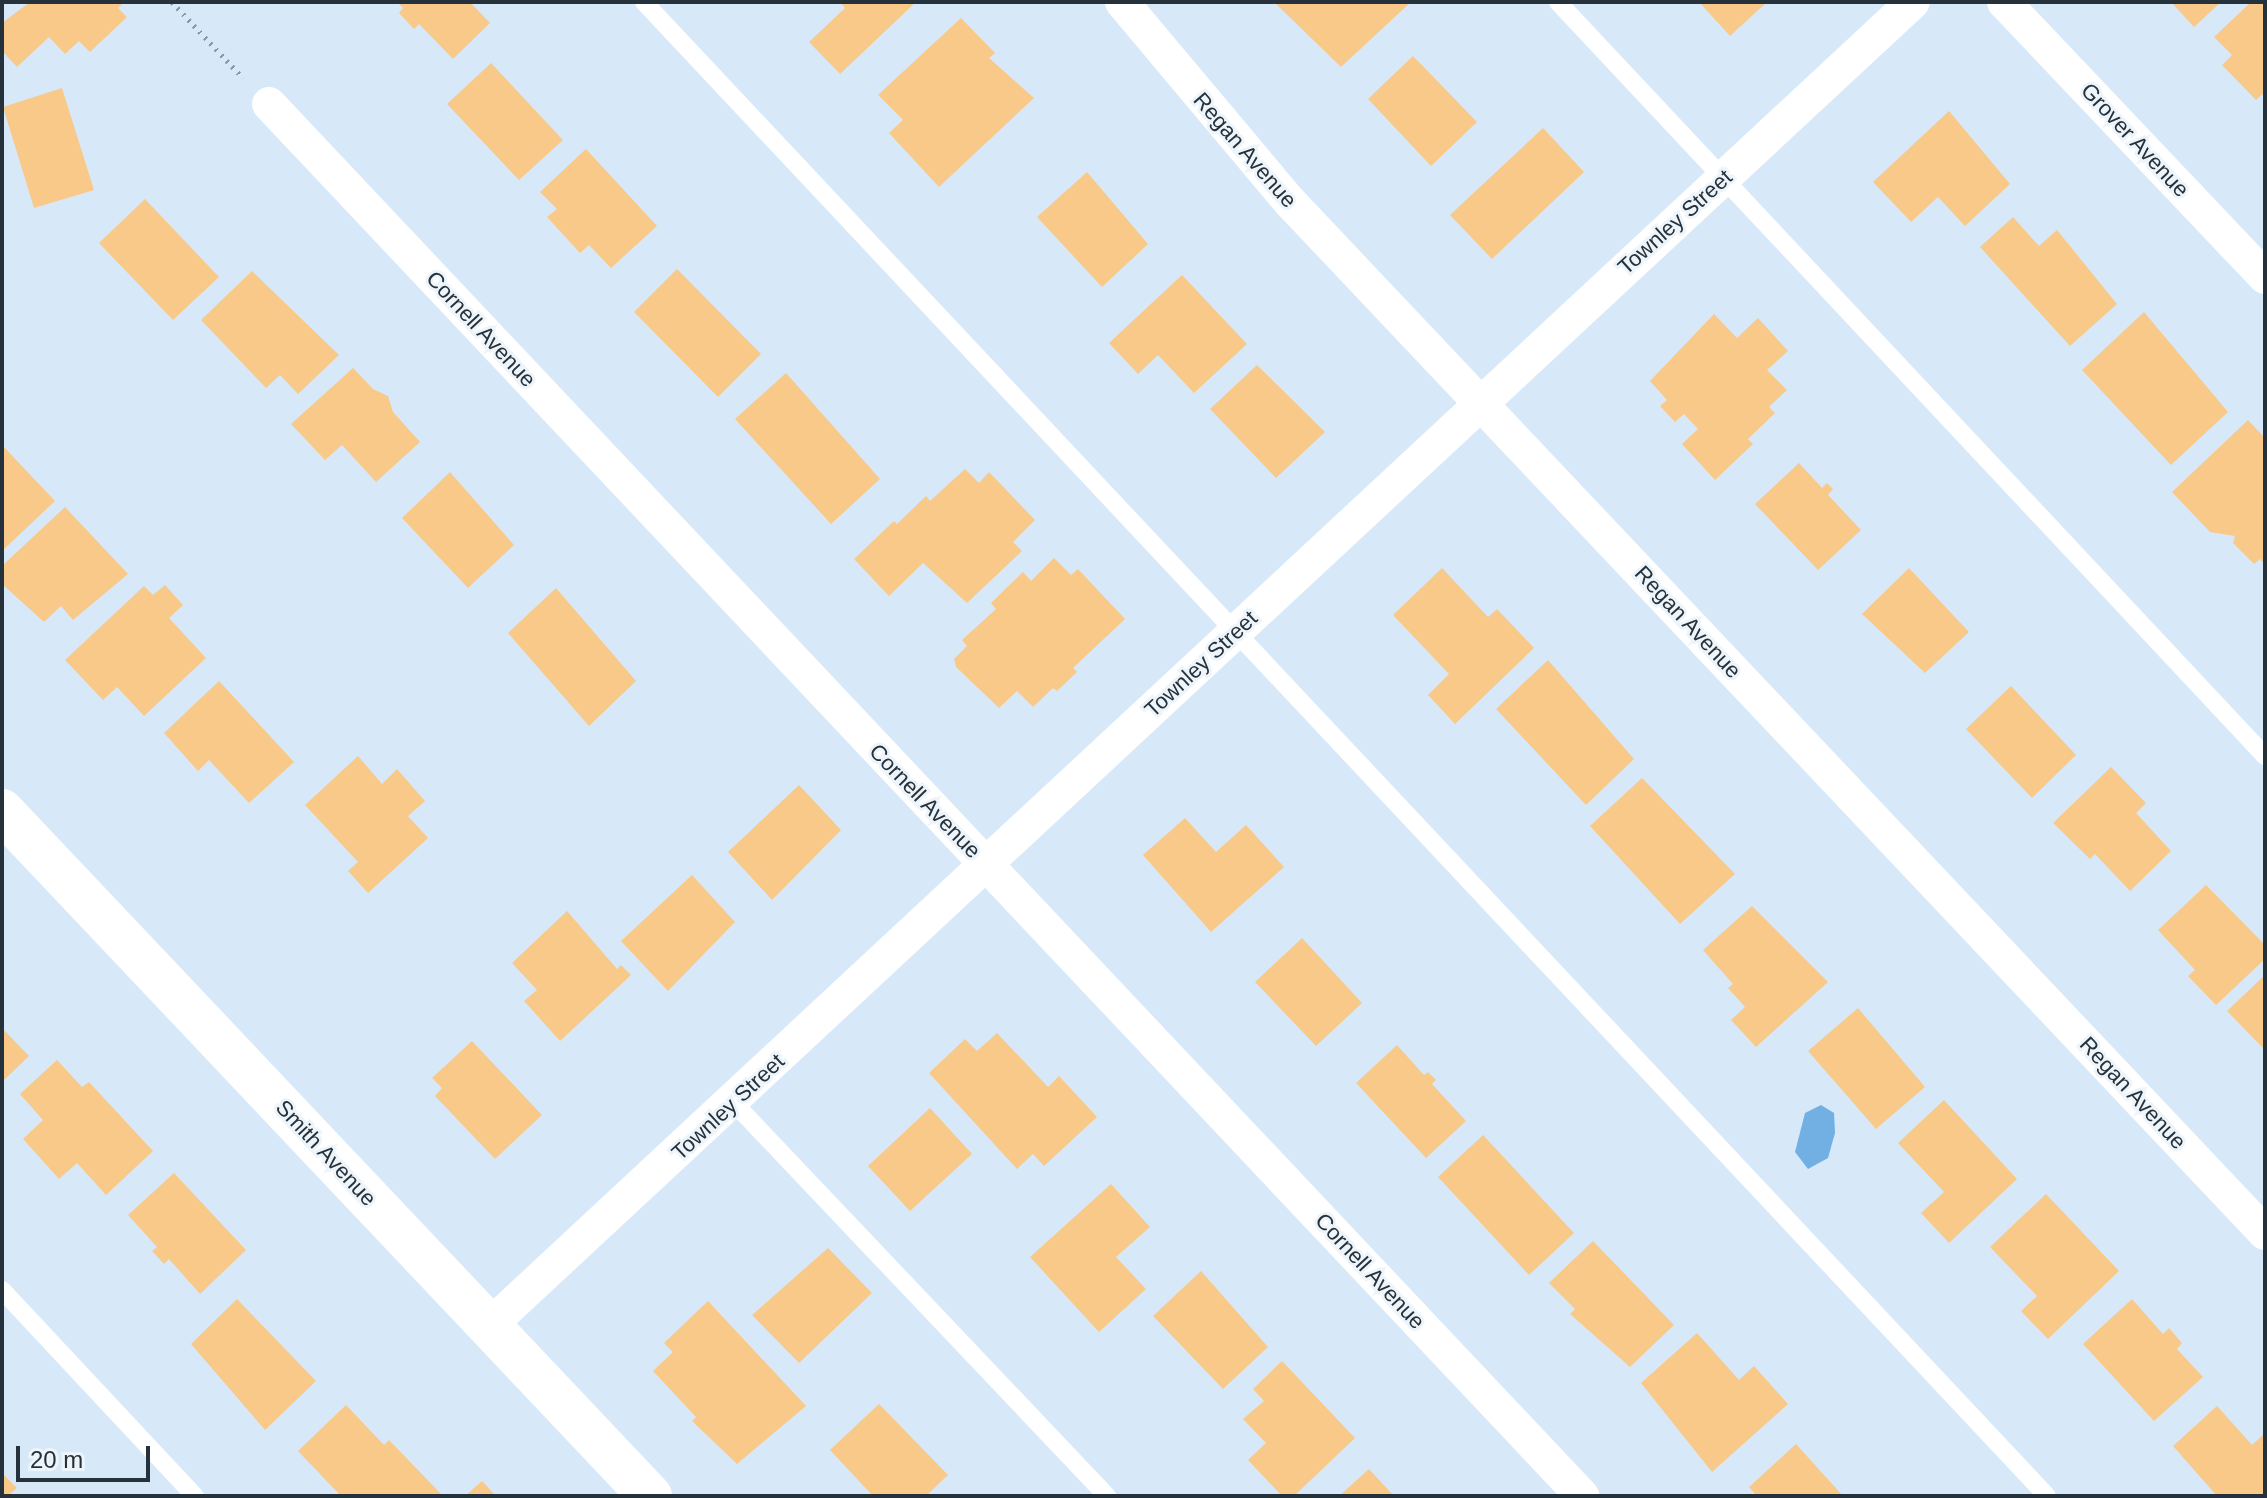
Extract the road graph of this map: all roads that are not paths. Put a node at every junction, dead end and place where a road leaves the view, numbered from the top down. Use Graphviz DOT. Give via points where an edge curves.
graph roads {
  1 [pos="644,2"];
  2 [pos="1122,2"];
  3 [pos="1558,2"];
  4 [pos="1913,2"];
  5 [pos="2004,2"];
  6 [pos="269,104"];
  7 [pos="1723,179"];
  8 [pos="2265,277"];
  9 [pos="1479,401"];
  10 [pos="1234,634"];
  11 [pos="2265,756"];
  12 [pos="2,811"];
  13 [pos="986,865"];
  14 [pos="734,1103"];
  15 [pos="2265,1233"];
  16 [pos="2,1290"];
  17 [pos="489,1326"];
  18 [pos="195,1496"];
  19 [pos="650,1496"];
  20 [pos="1107,1496"];
  21 [pos="1582,1496"];
  22 [pos="2047,1496"];
  1 -- 10 [label="lane"];
  2 -- 9 [label="street, Regan Avenue" via="1233,139"];
  3 -- 7 [label="lane"];
  4 -- 7 [label="street, Townley Street"];
  5 -- 8 [label="street, Grover Avenue"];
  6 -- 13 [label="street, Cornell Avenue"];
  7 -- 9 [label="street, Townley Street"];
  7 -- 11 [label="lane"];
  9 -- 10 [label="street, Townley Street"];
  9 -- 15 [label="street, Regan Avenue"];
  10 -- 13 [label="street, Townley Street"];
  10 -- 22 [label="lane"];
  12 -- 17 [label="street, Smith Avenue"];
  13 -- 14 [label="street, Townley Street"];
  13 -- 21 [label="street, Cornell Avenue"];
  14 -- 17 [label="street, Townley Street"];
  14 -- 20 [label="lane"];
  16 -- 18 [label="lane"];
  17 -- 19 [label="street, Smith Avenue"];
}
